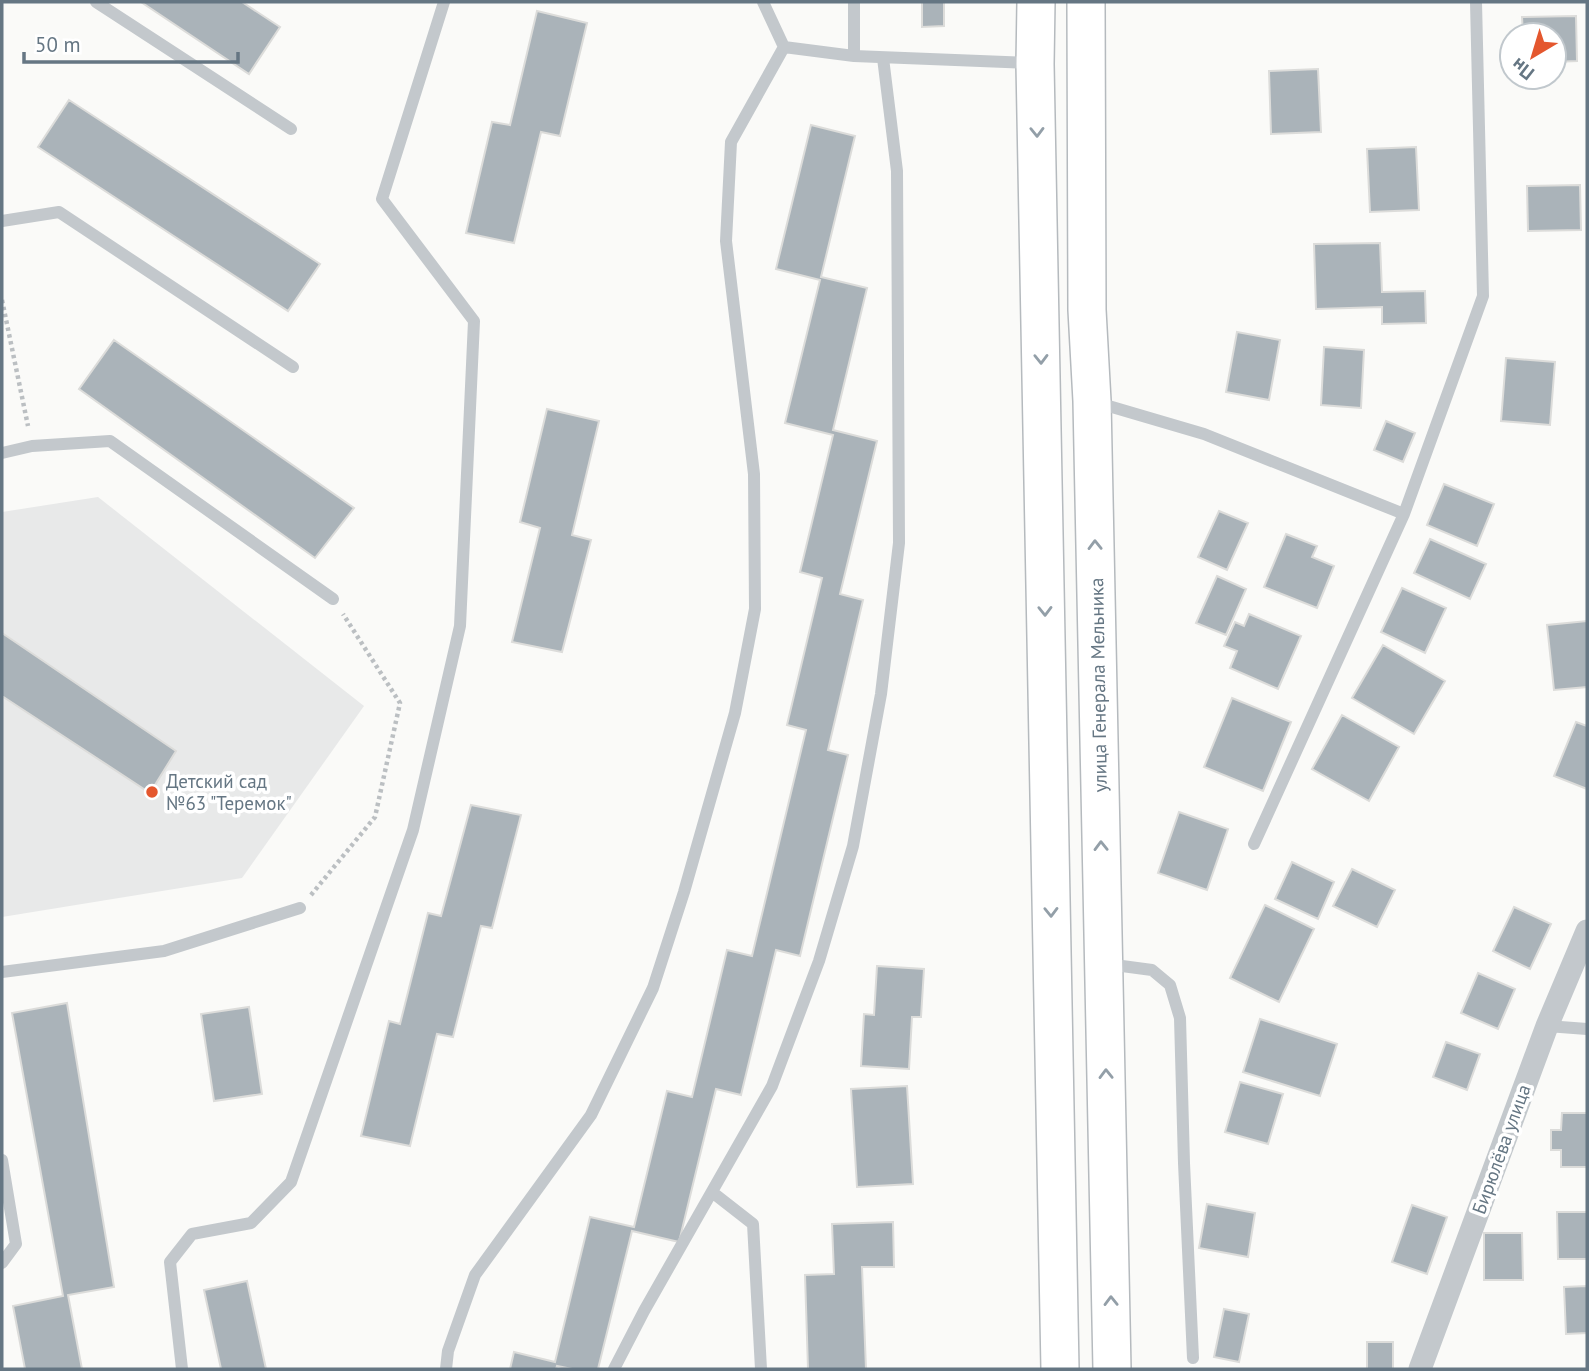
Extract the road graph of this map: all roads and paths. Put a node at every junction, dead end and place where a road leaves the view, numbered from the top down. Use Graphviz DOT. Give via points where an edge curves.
graph roads {
  1 [pos="96,2"];
  2 [pos="444,2"];
  3 [pos="764,2"];
  4 [pos="854,2"];
  5 [pos="1036,2"];
  6 [pos="1086,2"];
  7 [pos="1476,2"];
  8 [pos="784,47"];
  9 [pos="854,56"];
  10 [pos="883,58"];
  11 [pos="1087,63"];
  12 [pos="1035,64"];
  13 [pos="292,129"];
  14 [pos="2,221"];
  15 [pos="2,300"];
  16 [pos="293,367"];
  17 [pos="1092,401"];
  18 [pos="32,446"];
  19 [pos="2,453"];
  20 [pos="1405,514"];
  21 [pos="333,599"];
  22 [pos="1254,844"];
  23 [pos="300,908"];
  24 [pos="1587,931"];
  25 [pos="1104,963"];
  26 [pos="2,972"];
  27 [pos="1547,1027"];
  28 [pos="1587,1028"];
  29 [pos="2,1160"];
  30 [pos="712,1192"];
  31 [pos="2,1263"];
  32 [pos="1193,1358"];
  33 [pos="182,1369"];
  34 [pos="446,1369"];
  35 [pos="614,1369"];
  36 [pos="761,1369"];
  37 [pos="1060,1369"];
  38 [pos="1112,1369"];
  39 [pos="1420,1369"];
  1 -- 13 [label="lane"];
  2 -- 33 [label="lane" via="382,199 474,321 460,626 413,830 291,1182 251,1223 192,1234 170,1262"];
  3 -- 8 [label="lane"];
  4 -- 9 [label="lane"];
  5 -- 12 [label="main road"];
  6 -- 11 [label="main road, улица Генерала Мельника"];
  7 -- 20 [label="lane" via="1483,296"];
  8 -- 9 [label="lane"];
  8 -- 34 [label="lane" via="731,142 726,241 754,474 755,595 735,713 653,988 591,1115 475,1275"];
  9 -- 10 [label="lane"];
  10 -- 12 [label="lane"];
  10 -- 30 [label="lane" via="897,171 900,543 881,694 853,846 819,961 772,1086"];
  11 -- 12 [label="main road"];
  11 -- 17 [label="main road, улица Генерала Мельника" via="1087,310"];
  12 -- 37 [label="main road, one-way"];
  14 -- 16 [label="lane" via="59,212"];
  15 -- 18 [label="path"];
  17 -- 20 [label="lane" via="1204,433"];
  25 -- 17 [label="main road, улица Генерала Мельника, one-way"];
  18 -- 19 [label="lane"];
  18 -- 21 [label="lane" via="110,441"];
  20 -- 22 [label="lane"];
  21 -- 23 [label="path" via="400,703 375,817"];
  23 -- 26 [label="lane" via="164,951"];
  24 -- 27 [label="street, Бирюлёва улица"];
  25 -- 32 [label="lane" via="1152,970 1170,985 1180,1018"];
  38 -- 25 [label="main road, улица Генерала Мельника, one-way"];
  27 -- 28 [label="lane"];
  27 -- 39 [label="street, Бирюлёва улица"];
  29 -- 31 [label="lane" via="16,1244"];
  30 -- 35 [label="lane"];
  30 -- 36 [label="lane" via="753,1224"];
}
